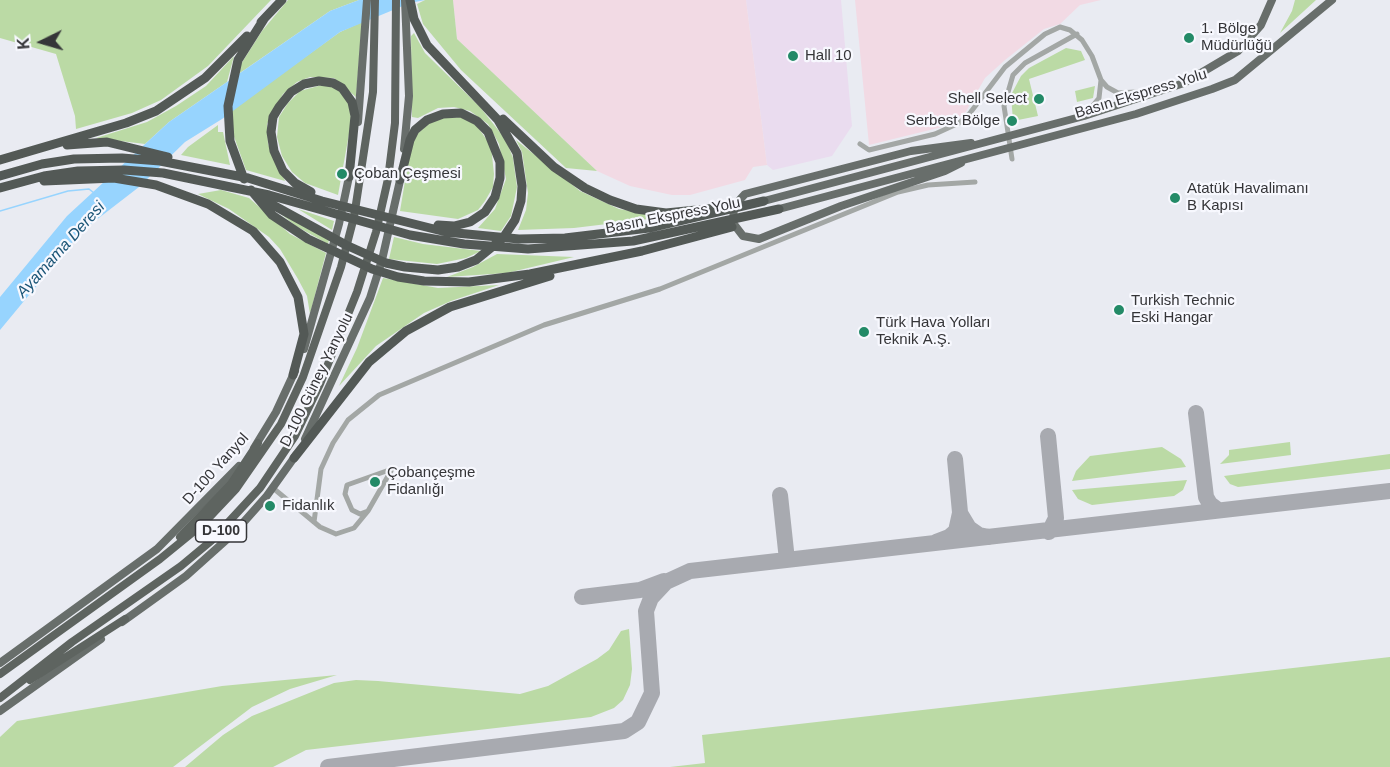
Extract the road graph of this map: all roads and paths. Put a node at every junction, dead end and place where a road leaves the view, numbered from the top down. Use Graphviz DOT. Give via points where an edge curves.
graph roads {
  1 [pos="282,0"];
  2 [pos="367,0"];
  3 [pos="375,0"];
  4 [pos="396,0"];
  5 [pos="405,0"];
  6 [pos="410,0"];
  7 [pos="1272,0"];
  8 [pos="1332,0"];
  9 [pos="264,19"];
  10 [pos="1077,34"];
  11 [pos="1101,80"];
  12 [pos="466,86"];
  13 [pos="1158,91"];
  14 [pos="1084,116"];
  15 [pos="987,142"];
  16 [pos="860,144"];
  17 [pos="33,150"];
  18 [pos="966,159"];
  19 [pos="1012,159"];
  20 [pos="0,160"];
  21 [pos="172,160"];
  22 [pos="0,176"];
  23 [pos="349,177"];
  24 [pos="30,180"];
  25 [pos="400,180"];
  26 [pos="975,182"];
  27 [pos="229,186"];
  28 [pos="0,188"];
  29 [pos="764,201"];
  30 [pos="338,204"];
  31 [pos="779,209"];
  32 [pos="403,221"];
  33 [pos="583,263"];
  34 [pos="293,375"];
  35 [pos="258,443"];
  36 [pos="294,458"];
  37 [pos="273,488"];
  38 [pos="368,511"];
  39 [pos="314,522"];
  40 [pos="160,559"];
  41 [pos="125,619"];
  42 [pos="0,663"];
  43 [pos="0,674"];
  44 [pos="0,699"];
  45 [pos="0,711"];
  1 -- 9 [label="highway"];
  2 -- 23 [label="main road, D-100 Yanyol" via="360,104"];
  3 -- 40 [label="highway, D-100" via="373,92 361,181 336,282 303,378 272,440 221,506"];
  4 -- 44 [label="highway, D-100" via="395,123 388,179 357,292 303,421 248,503 211,541"];
  5 -- 25 [label="main road, D-100 Güney Yanyolu" via="409,96"];
  6 -- 12 [label="highway" via="427,45"];
  7 -- 13 [label="main road, Basın Ekspress Yolu" via="1261,25 1238,51 1184,83"];
  8 -- 18 [label="main road, Basın Ekspress Yolu" via="1235,80 1136,114"];
  9 -- 17 [label="highway" via="205,78 170,103 126,123"];
  9 -- 33 [label="highway" via="238,60 228,106 230,141 241,173 272,215 327,249 398,277 469,282"];
  10 -- 11 [label="street"];
  10 -- 16 [label="street" via="1060,27 1045,34 998,74 970,113 950,128 868,150"];
  10 -- 19 [label="street" via="1018,69 1006,93 1005,120"];
  11 -- 13 [label="street" via="1118,93"];
  11 -- 14 [label="street" via="1099,98"];
  12 -- 27 [label="highway" via="504,127 518,153 522,186 515,220 504,238 476,260 438,270 386,263 346,245 272,202"];
  12 -- 29 [label="highway" via="554,167 610,200 666,213"];
  13 -- 14 [label="main road, Basın Ekspress Yolu"];
  14 -- 15 [label="main road, Basın Ekspress Yolu"];
  15 -- 18 [label="main road" via="926,148 741,197 732,210 733,224 743,236 759,239 851,202 945,171"];
  15 -- 29 [label="main road, Basın Ekspress Yolu"];
  17 -- 20 [label="highway"];
  17 -- 21 [label="highway" via="86,142 127,146"];
  18 -- 31 [label="main road, Basın Ekspress Yolu"];
  21 -- 22 [label="highway" via="58,161"];
  21 -- 30 [label="highway, Basın Ekspress Yolu"];
  23 -- 30 [label="highway" via="355,116 352,102 333,83 319,81 298,87 273,117 274,151 295,183"];
  23 -- 34 [label="main road, D-100 Yanyol" via="324,282"];
  24 -- 27 [label="highway, Basın Ekspress Yolu" via="60,173 111,170 163,173"];
  24 -- 28 [label="highway, Basın Ekspress Yolu"];
  24 -- 34 [label="highway" via="100,178 143,182 208,204 253,231 272,250 294,286 304,323 302,347"];
  25 -- 32 [label="highway" via="416,130 434,116 453,113 472,117 488,132 497,150 499,187 478,218 454,226"];
  25 -- 36 [label="main road, D-100 Güney Yanyolu" via="370,298"];
  26 -- 39 [label="street" via="928,185 898,192 660,289 544,325 379,395 348,420 333,443 321,469"];
  27 -- 31 [label="highway, Basın Ekspress Yolu" via="410,235 528,249 633,242"];
  29 -- 32 [label="highway, Basın Ekspress Yolu" via="649,228 565,238 464,235"];
  30 -- 32 [label="highway, Basın Ekspress Yolu"];
  31 -- 33 [label="highway" via="702,236"];
  33 -- 36 [label="highway" via="422,320 369,362"];
  34 -- 35 [label="main road, D-100 Yanyol"];
  35 -- 40 [label="highway" via="231,484"];
  35 -- 42 [label="main road, D-100 Yanyol" via="157,549"];
  36 -- 37 [label="main road, D-100 Güney Yanyolu"];
  37 -- 39 [label="street"];
  37 -- 41 [label="main road, D-100 Güney Yanyolu" via="214,552"];
  38 -- 38 [label="street" via="360,514 352,510 345,495 347,485 392,469"];
  38 -- 39 [label="street" via="354,528 336,534"];
  40 -- 43 [label="highway, D-100"];
  41 -- 44 [label="highway"];
  41 -- 45 [label="main road, D-100 Güney Yanyolu"];
}
